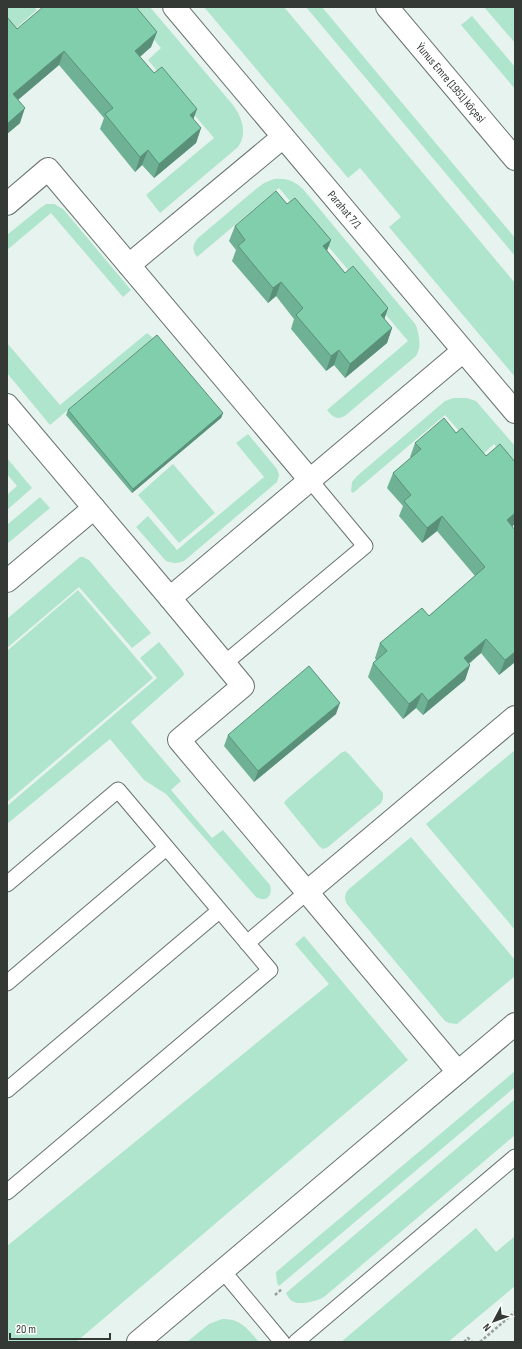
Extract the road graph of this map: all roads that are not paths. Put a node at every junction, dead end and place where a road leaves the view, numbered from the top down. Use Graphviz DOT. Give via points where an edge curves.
graph roads {
  1 [pos="174,7"];
  2 [pos="387,7"];
  3 [pos="283,137"];
  4 [pos="515,159"];
  5 [pos="7,204"];
  6 [pos="129,265"];
  7 [pos="463,351"];
  8 [pos="7,405"];
  9 [pos="515,412"];
  10 [pos="310,480"];
  11 [pos="94,508"];
  12 [pos="7,581"];
  13 [pos="170,598"];
  14 [pos="225,664"];
  15 [pos="515,717"];
  16 [pos="166,848"];
  17 [pos="7,884"];
  18 [pos="307,892"];
  19 [pos="219,911"];
  20 [pos="247,943"];
  21 [pos="7,983"];
  22 [pos="515,1024"];
  23 [pos="458,1072"];
  24 [pos="7,1090"];
  25 [pos="515,1157"];
  26 [pos="7,1192"];
  27 [pos="222,1271"];
  28 [pos="138,1342"];
  29 [pos="282,1342"];
  30 [pos="296,1342"];
  1 -- 3 [label="street, Parahat 7/1"];
  2 -- 4 [label="street, Ýunus Emre (1951) köçesi"];
  3 -- 6 [label="street"];
  3 -- 7 [label="street, Parahat 7/1"];
  5 -- 6 [label="street" via="48,169"];
  6 -- 10 [label="street"];
  7 -- 9 [label="street, Parahat 7/1"];
  7 -- 10 [label="street"];
  8 -- 11 [label="street"];
  10 -- 13 [label="street"];
  10 -- 14 [label="lane" via="365,546"];
  11 -- 12 [label="street"];
  11 -- 13 [label="street"];
  13 -- 14 [label="street"];
  14 -- 18 [label="street" via="243,686 179,740"];
  15 -- 18 [label="street"];
  16 -- 17 [label="lane" via="118,790"];
  16 -- 19 [label="lane"];
  16 -- 21 [label="lane"];
  18 -- 20 [label="lane"];
  18 -- 23 [label="street"];
  19 -- 20 [label="lane"];
  19 -- 24 [label="lane"];
  20 -- 26 [label="lane" via="270,970"];
  22 -- 23 [label="street"];
  23 -- 27 [label="street"];
  25 -- 30 [label="lane"];
  27 -- 28 [label="street"];
  27 -- 29 [label="lane"];
}
